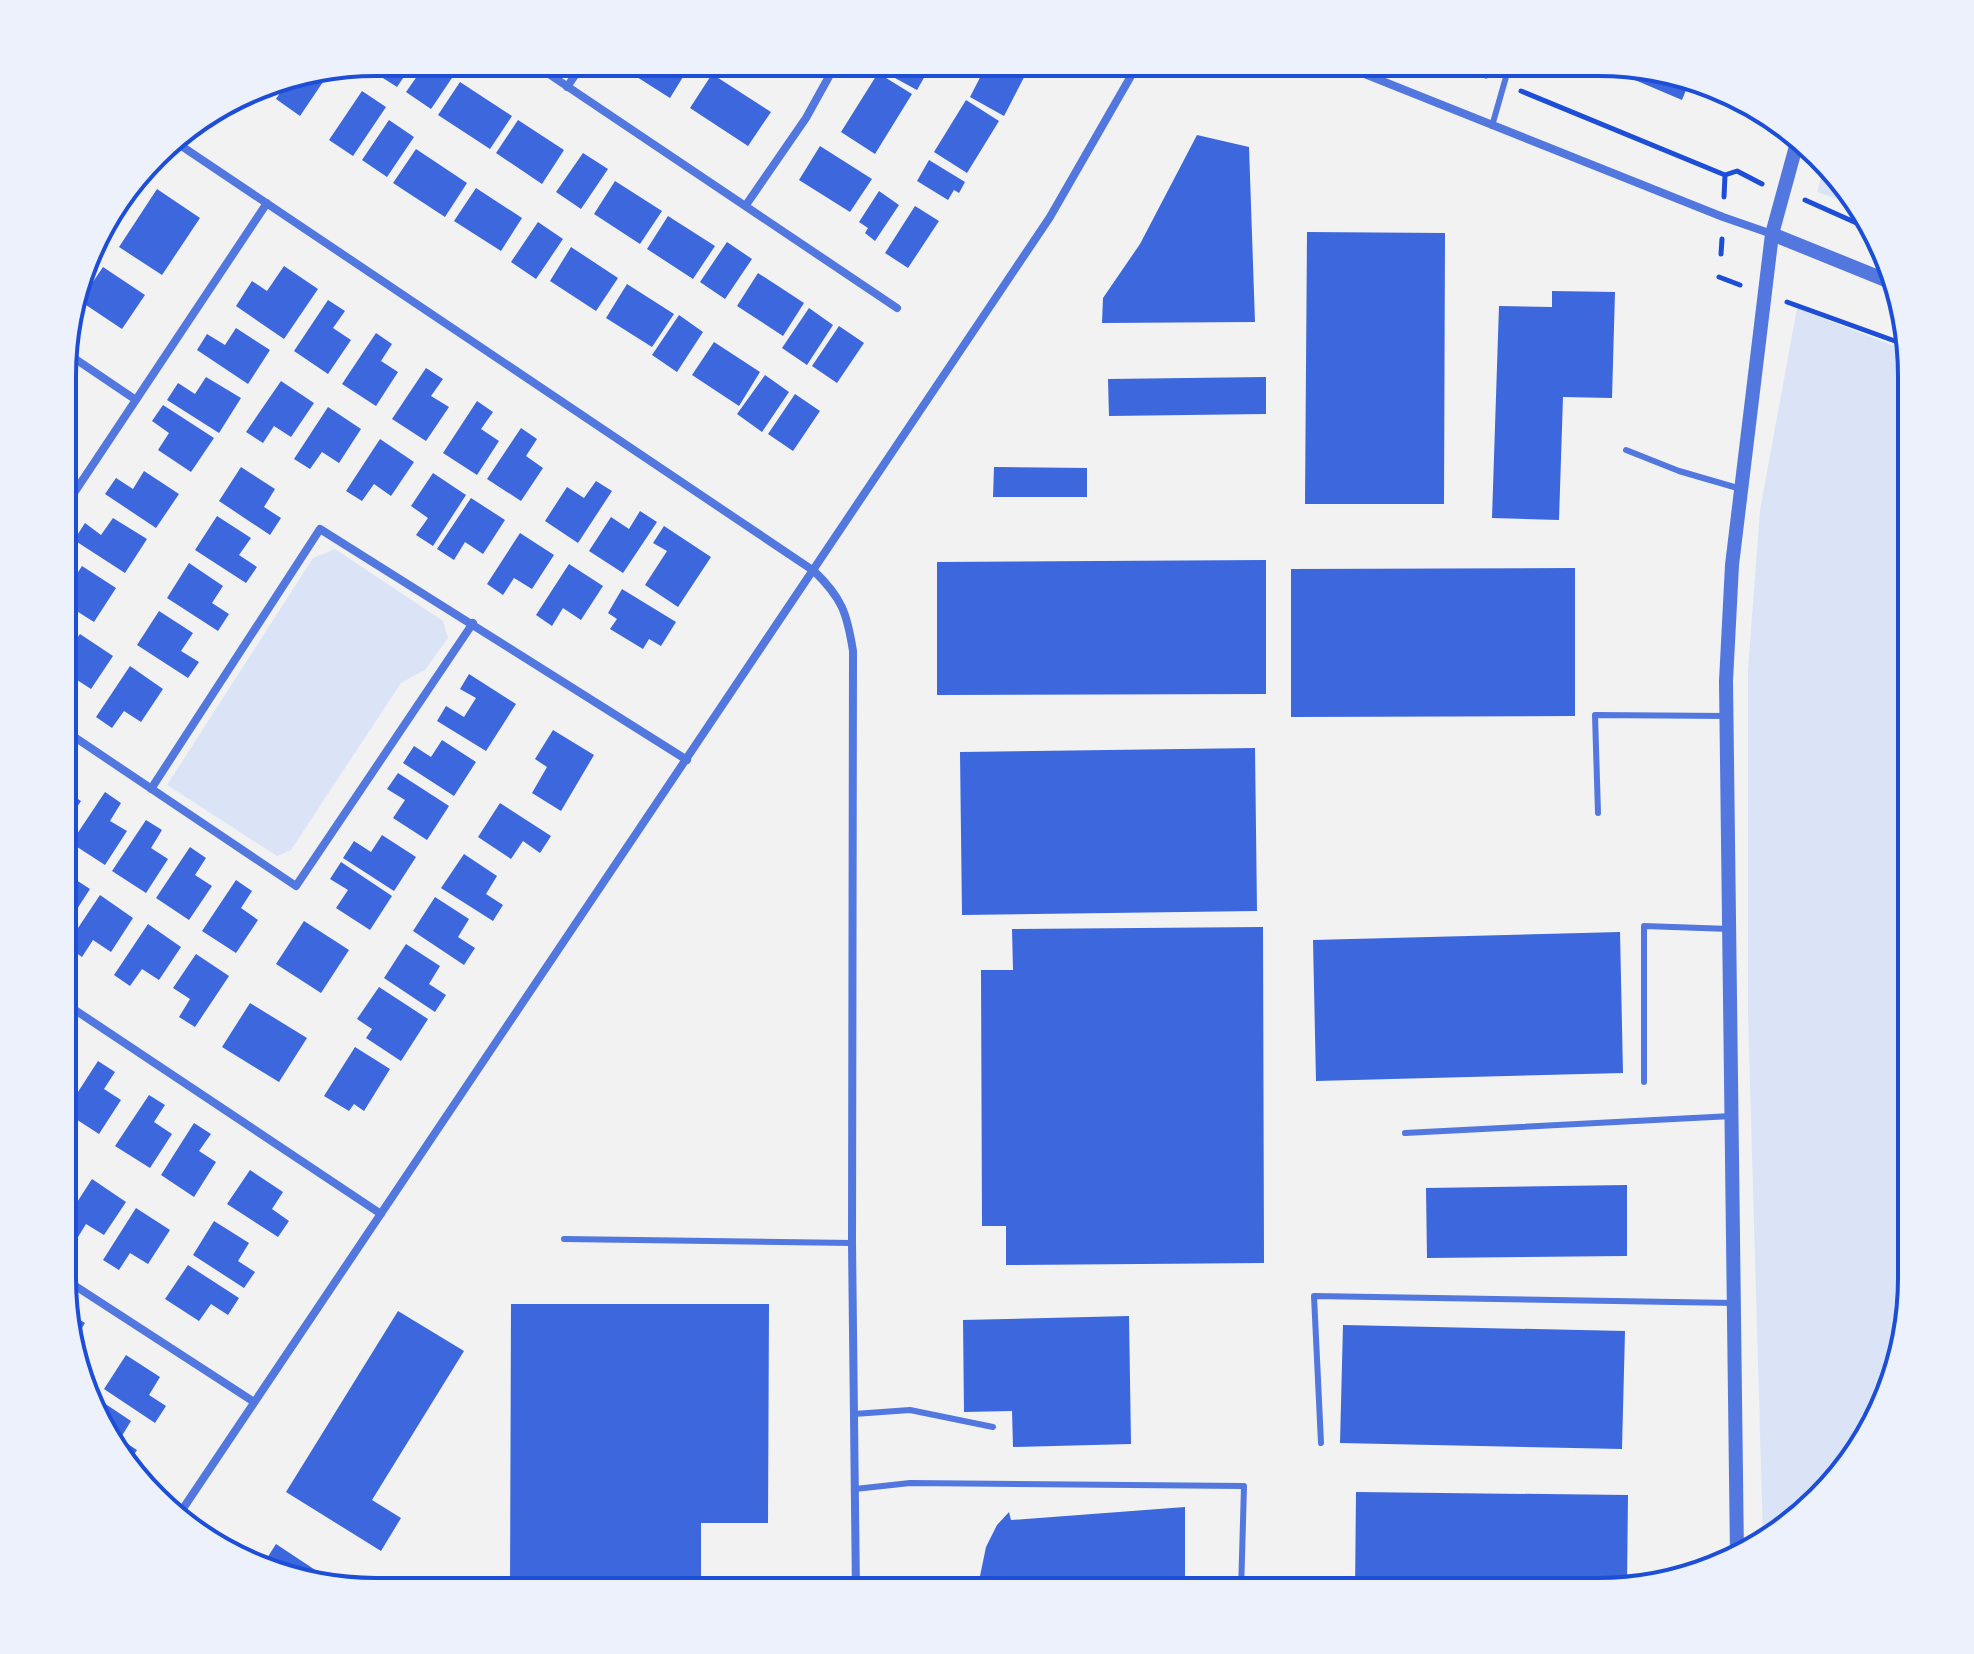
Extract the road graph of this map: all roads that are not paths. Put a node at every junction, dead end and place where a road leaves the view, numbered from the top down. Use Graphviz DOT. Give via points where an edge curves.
graph roads {
  1 [pos="551,76"];
  2 [pos="574,76"];
  3 [pos="829,76"];
  4 [pos="1131,76"];
  5 [pos="1369,76"];
  6 [pos="1507,76"];
  7 [pos="567,87"];
  8 [pos="1492,126"];
  9 [pos="183,147"];
  10 [pos="1795,150"];
  11 [pos="267,203"];
  12 [pos="746,205"];
  13 [pos="1772,234"];
  14 [pos="1881,278"];
  15 [pos="897,308"];
  16 [pos="77,360"];
  17 [pos="136,400"];
  18 [pos="1626,450"];
  19 [pos="1741,489"];
  20 [pos="76,490"];
  21 [pos="814,571"];
  22 [pos="473,623"];
  23 [pos="1727,716"];
  24 [pos="76,738"];
  25 [pos="687,760"];
  26 [pos="151,789"];
  27 [pos="1598,813"];
  28 [pos="1730,929"];
  29 [pos="76,1011"];
  30 [pos="1644,1082"];
  31 [pos="1732,1116"];
  32 [pos="1405,1133"];
  33 [pos="381,1214"];
  34 [pos="564,1239"];
  35 [pos="852,1243"];
  36 [pos="76,1287"];
  37 [pos="1734,1303"];
  38 [pos="254,1402"];
  39 [pos="854,1414"];
  40 [pos="993,1427"];
  41 [pos="1321,1443"];
  42 [pos="855,1489"];
  43 [pos="184,1508"];
  44 [pos="1737,1544"];
  45 [pos="856,1578"];
  46 [pos="1241,1578"];
  1 -- 7 [label="street"];
  2 -- 7 [label="street"];
  3 -- 12 [label="street"];
  4 -- 21 [label="street" via="1050,217"];
  5 -- 8 [label="street"];
  6 -- 8 [label="lane"];
  7 -- 12 [label="street"];
  8 -- 13 [label="street"];
  9 -- 11 [label="street"];
  10 -- 13 [label="street"];
  11 -- 17 [label="street"];
  11 -- 21 [label="street"];
  12 -- 15 [label="street"];
  13 -- 14 [label="street"];
  13 -- 19 [label="street"];
  16 -- 17 [label="street"];
  17 -- 20 [label="street"];
  18 -- 19 [label="lane"];
  19 -- 23 [label="street" via="1732,565"];
  21 -- 25 [label="street"];
  21 -- 35 [label="street" via="846,613 853,651"];
  22 -- 25 [label="street"];
  22 -- 26 [label="street" via="320,529"];
  22 -- 26 [label="street" via="296,886"];
  23 -- 27 [label="lane" via="1595,715"];
  23 -- 28 [label="street"];
  24 -- 26 [label="street"];
  25 -- 33 [label="street"];
  28 -- 30 [label="lane" via="1644,926"];
  28 -- 31 [label="street"];
  29 -- 33 [label="street"];
  31 -- 32 [label="lane"];
  31 -- 37 [label="street"];
  33 -- 38 [label="street"];
  34 -- 35 [label="lane"];
  35 -- 39 [label="street"];
  36 -- 38 [label="street"];
  37 -- 41 [label="lane" via="1314,1296"];
  37 -- 44 [label="street"];
  38 -- 43 [label="street"];
  39 -- 40 [label="lane" via="910,1410"];
  39 -- 42 [label="street"];
  42 -- 45 [label="street"];
  42 -- 46 [label="lane" via="910,1483 1244,1486"];
}
